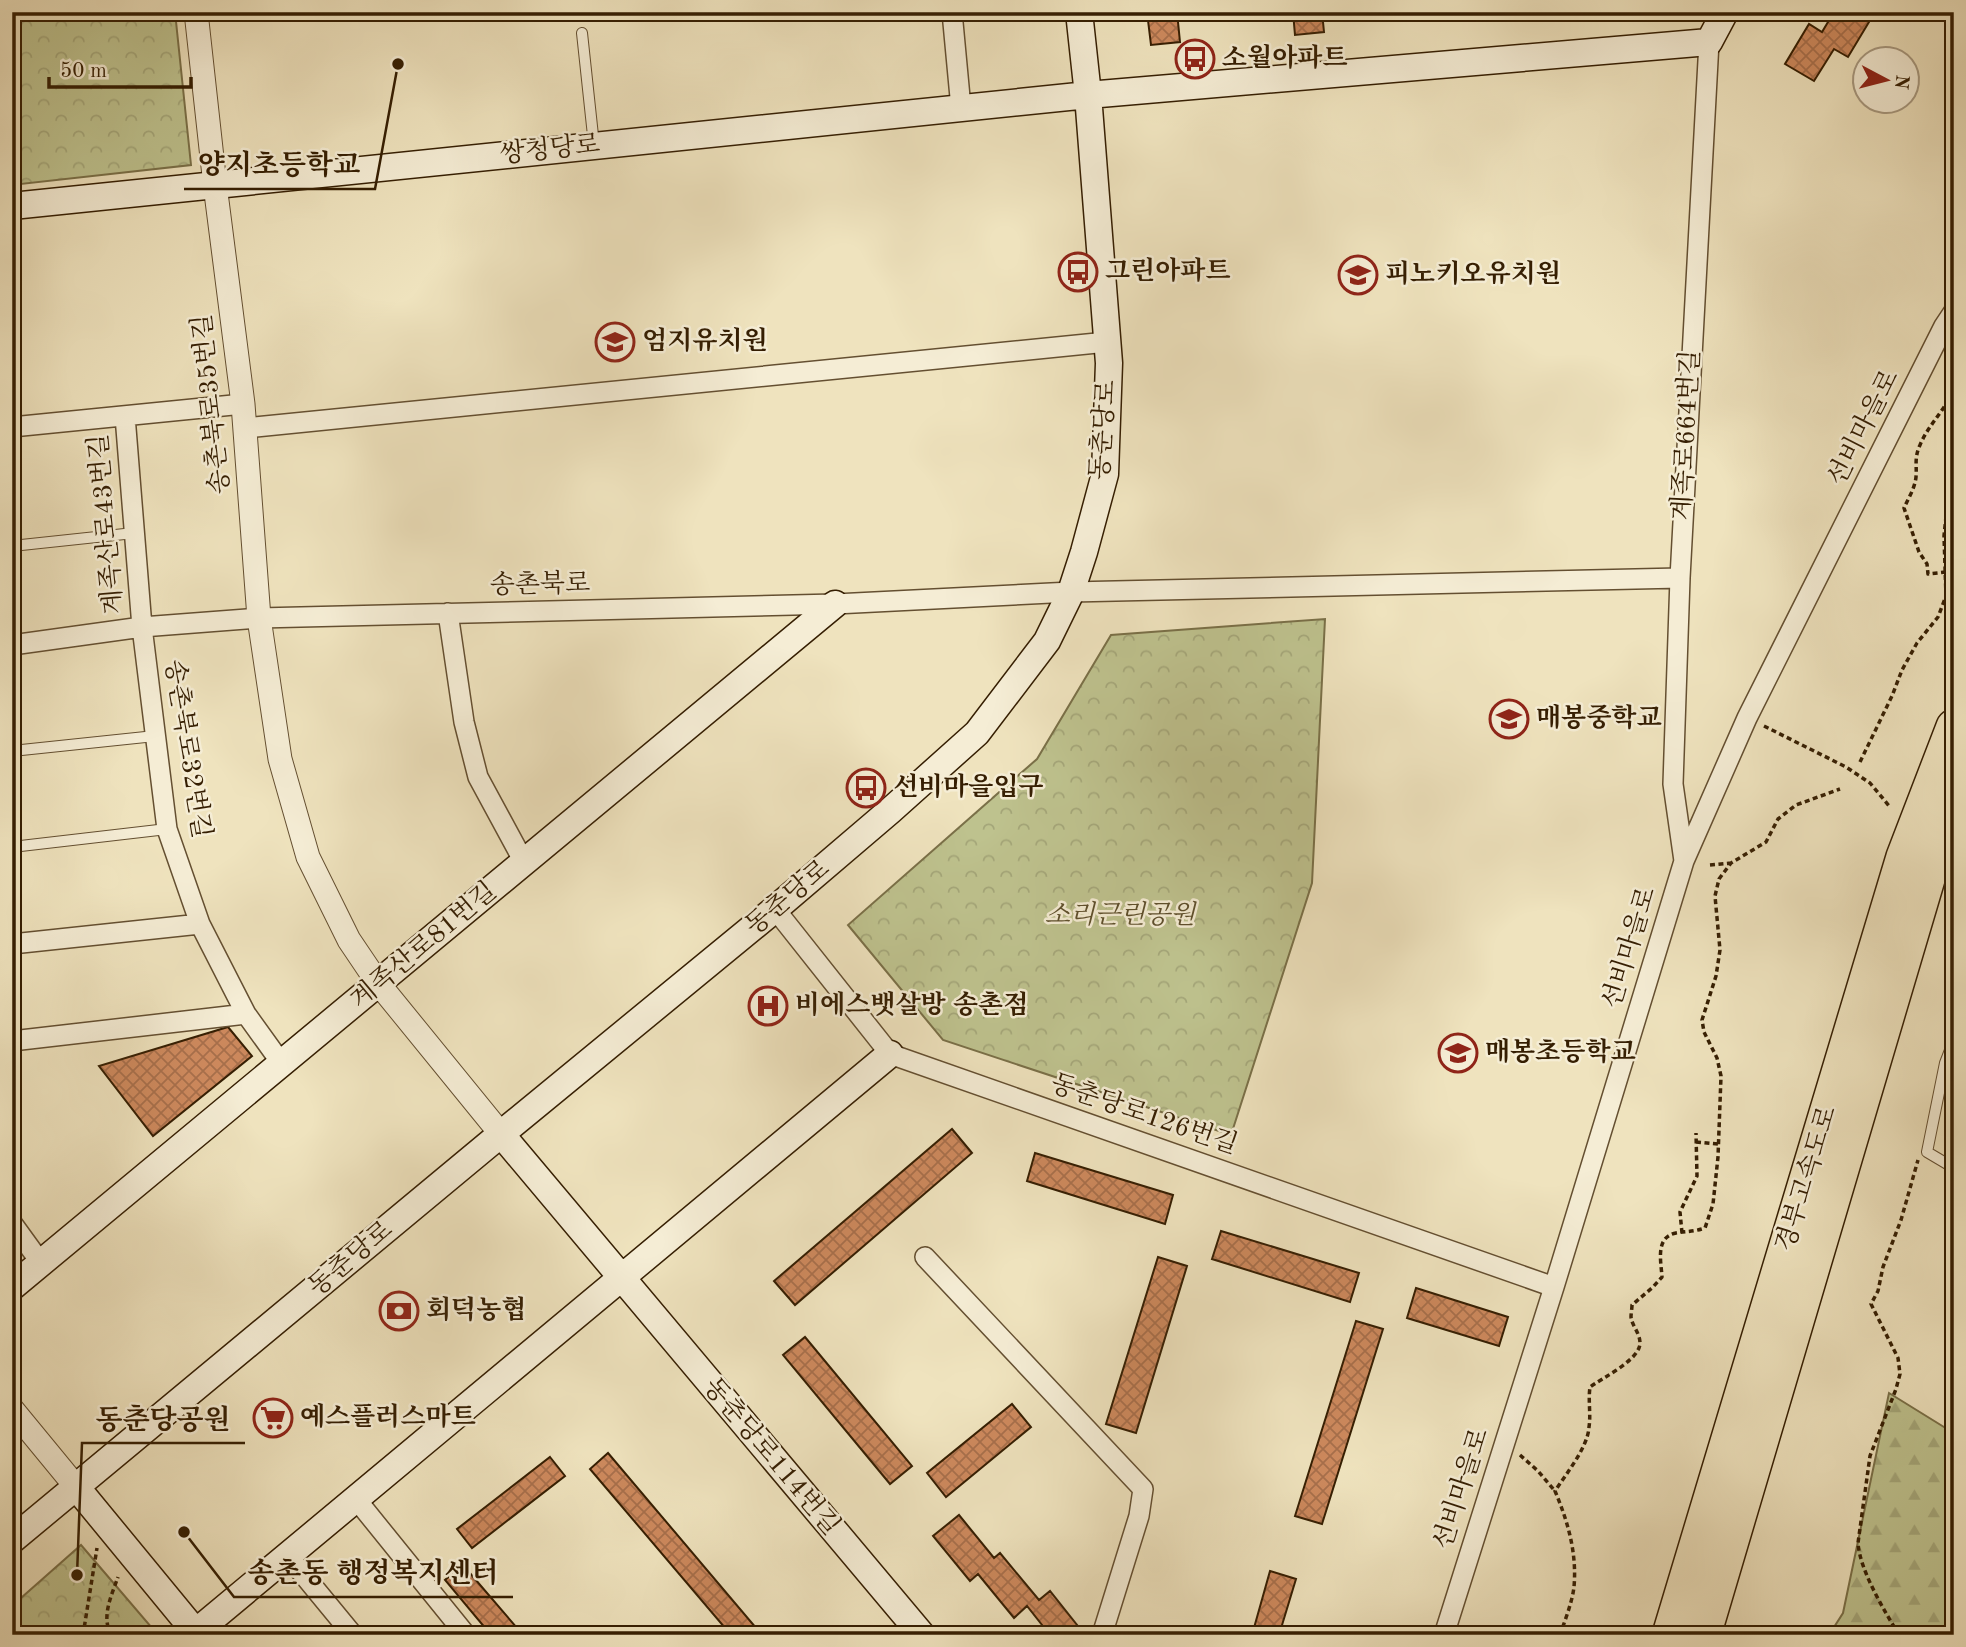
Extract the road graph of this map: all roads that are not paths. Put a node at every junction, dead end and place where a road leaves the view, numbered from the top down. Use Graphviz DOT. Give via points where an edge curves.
graph roads {
  1 [pos="196,12"];
  2 [pos="952,12"];
  3 [pos="1079,12"];
  4 [pos="1725,12"];
  5 [pos="582,33"];
  6 [pos="1709,42"];
  7 [pos="1088,94"];
  8 [pos="961,108"];
  9 [pos="594,146"];
  10 [pos="215,185"];
  11 [pos="12,206"];
  12 [pos="1954,311"];
  13 [pos="1107,342"];
  14 [pos="243,404"];
  15 [pos="125,416"];
  16 [pos="12,427"];
  17 [pos="245,428"];
  18 [pos="134,533"];
  19 [pos="12,546"];
  20 [pos="1680,578"];
  21 [pos="1071,592"];
  22 [pos="835,604"];
  23 [pos="448,613"];
  24 [pos="259,618"];
  25 [pos="142,627"];
  26 [pos="12,645"];
  27 [pos="1954,727"];
  28 [pos="155,736"];
  29 [pos="12,751"];
  30 [pos="1954,806"];
  31 [pos="167,829"];
  32 [pos="12,847"];
  33 [pos="1684,861"];
  34 [pos="524,862"];
  35 [pos="775,909"];
  36 [pos="200,924"];
  37 [pos="12,944"];
  38 [pos="379,983"];
  39 [pos="246,1014"];
  40 [pos="1954,1040"];
  41 [pos="12,1041"];
  42 [pos="890,1054"];
  43 [pos="282,1064"];
  44 [pos="501,1134"];
  45 [pos="1954,1168"];
  46 [pos="12,1223"];
  47 [pos="925,1257"];
  48 [pos="41,1263"];
  49 [pos="621,1279"];
  50 [pos="12,1287"];
  51 [pos="1554,1287"];
  52 [pos="12,1409"];
  53 [pos="77,1488"];
  54 [pos="356,1499"];
  55 [pos="12,1540"];
  56 [pos="288,1556"];
  57 [pos="197,1633"];
  58 [pos="353,1635"];
  59 [pos="466,1635"];
  60 [pos="922,1635"];
  61 [pos="1102,1635"];
  62 [pos="1444,1635"];
  63 [pos="1670,1635"];
  64 [pos="1703,1635"];
  1 -- 10 [label="street, 송촌북로35번길"];
  2 -- 8 [label="street"];
  3 -- 7 [label="main road, 동춘당로"];
  4 -- 6 [label="main road, 계족로664번길"];
  5 -- 9 [label="lane"];
  6 -- 7 [label="main road, 쌍청당로"];
  6 -- 20 [label="street, 계족로664번길"];
  7 -- 8 [label="main road, 쌍청당로"];
  7 -- 13 [label="main road, 동춘당로"];
  8 -- 9 [label="main road, 쌍청당로"];
  9 -- 10 [label="main road, 쌍청당로"];
  10 -- 11 [label="main road, 쌍청당로"];
  10 -- 14 [label="street, 송촌북로35번길"];
  12 -- 33 [label="street, 선비마을로" via="1747,718"];
  13 -- 17 [label="street"];
  13 -- 21 [label="main road, 동춘당로" via="1105,474"];
  14 -- 15 [label="street, 계족산로43번길"];
  14 -- 17 [label="street, 송촌북로35번길"];
  15 -- 16 [label="street, 계족산로43번길"];
  15 -- 18 [label="street, 계족산로43번길"];
  17 -- 24 [label="street, 송촌북로35번길"];
  18 -- 19 [label="lane"];
  18 -- 25 [label="street, 계족산로43번길"];
  20 -- 21 [label="street, 송촌북로"];
  20 -- 33 [label="street, 계족로664번길" via="1673,785"];
  21 -- 22 [label="street, 송촌북로"];
  21 -- 35 [label="main road, 동춘당로" via="1047,641 978,733"];
  22 -- 23 [label="street, 송촌북로"];
  22 -- 34 [label="main road, 계족산로81번길"];
  23 -- 24 [label="street, 송촌북로"];
  23 -- 34 [label="street" via="464,722 478,777"];
  24 -- 25 [label="street, 송촌북로"];
  24 -- 38 [label="street, 송촌북로35번길" via="281,759 308,857 349,940"];
  25 -- 26 [label="street, 송촌북로"];
  25 -- 28 [label="street, 송촌북로32번길"];
  27 -- 63 [label="highway, 경부고속도로" via="1904,857"];
  28 -- 29 [label="lane"];
  28 -- 31 [label="street, 송촌북로32번길"];
  30 -- 64 [label="highway, 경부고속도로" via="1929,874"];
  31 -- 32 [label="lane"];
  31 -- 36 [label="street, 송촌북로32번길"];
  33 -- 51 [label="street, 선비마을로"];
  34 -- 38 [label="main road, 계족산로81번길"];
  35 -- 42 [label="street"];
  35 -- 44 [label="main road, 동춘당로"];
  36 -- 37 [label="street"];
  36 -- 39 [label="street, 송촌북로32번길"];
  38 -- 43 [label="main road, 계족산로81번길"];
  38 -- 44 [label="street, 송촌북로35번길"];
  39 -- 41 [label="street"];
  39 -- 43 [label="street, 송촌북로32번길"];
  40 -- 45 [label="lane" via="1927,1152"];
  42 -- 49 [label="main road"];
  42 -- 51 [label="street, 동춘당로126번길"];
  43 -- 48 [label="main road, 계족산로81번길"];
  44 -- 49 [label="main road, 동춘당로114번길"];
  44 -- 53 [label="main road, 동춘당로"];
  46 -- 48 [label="street"];
  47 -- 61 [label="street" via="1143,1489"];
  48 -- 50 [label="main road, 계족산로81번길"];
  49 -- 54 [label="main road"];
  49 -- 60 [label="main road, 동춘당로114번길"];
  51 -- 62 [label="street, 선비마을로"];
  52 -- 53 [label="street"];
  53 -- 55 [label="main road, 동춘당로"];
  53 -- 57 [label="main road"];
  54 -- 56 [label="main road"];
  54 -- 59 [label="street"];
  56 -- 57 [label="main road"];
  56 -- 58 [label="street"];
}
